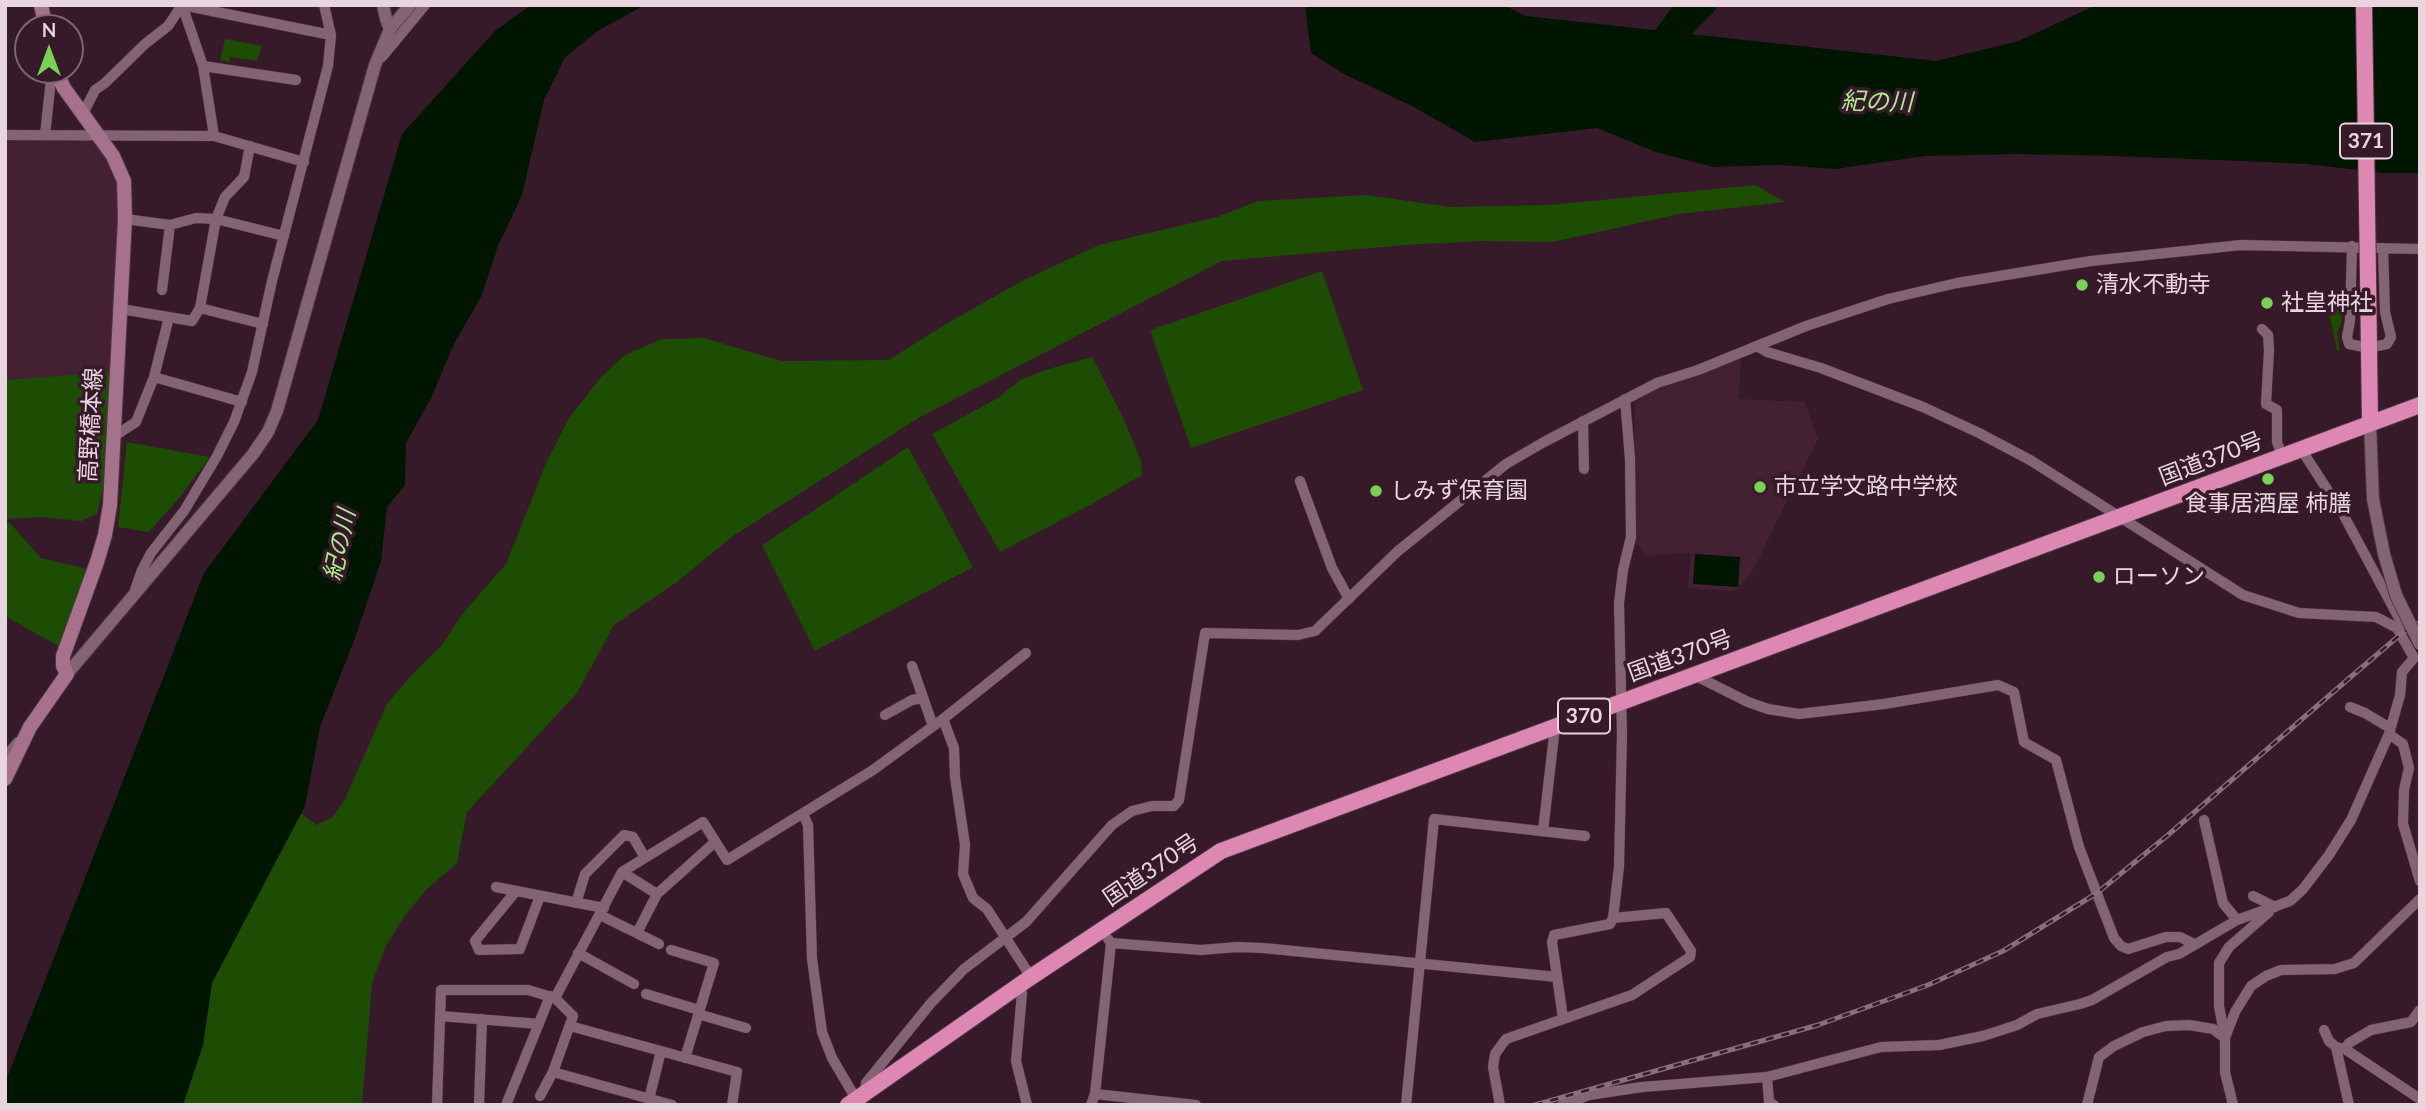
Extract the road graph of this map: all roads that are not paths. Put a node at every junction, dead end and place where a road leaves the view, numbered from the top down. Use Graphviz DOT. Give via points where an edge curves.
graph roads {
  1 [pos="182,5"];
  2 [pos="324,5"];
  3 [pos="383,5"];
  4 [pos="410,5"];
  5 [pos="425,5"];
  6 [pos="2364,5"];
  7 [pos="390,29"];
  8 [pos="331,35"];
  9 [pos="376,65"];
  10 [pos="203,66"];
  11 [pos="296,80"];
  12 [pos="51,84"];
  13 [pos="62,84"];
  14 [pos="83,114"];
  15 [pos="99,134"];
  16 [pos="5,135"];
  17 [pos="46,135"];
  18 [pos="214,136"];
  19 [pos="250,146"];
  20 [pos="304,162"];
  21 [pos="125,219"];
  22 [pos="216,219"];
  23 [pos="170,225"];
  24 [pos="284,236"];
  25 [pos="2351,246"];
  26 [pos="2383,248"];
  27 [pos="2420,249"];
  28 [pos="162,290"];
  29 [pos="200,308"];
  30 [pos="121,309"];
  31 [pos="169,317"];
  32 [pos="263,324"];
  33 [pos="2262,329"];
  34 [pos="1757,346"];
  35 [pos="2368,348"];
  36 [pos="154,377"];
  37 [pos="1625,399"];
  38 [pos="242,402"];
  39 [pos="2420,405"];
  40 [pos="1583,421"];
  41 [pos="2370,423"];
  42 [pos="113,437"];
  43 [pos="2301,449"];
  44 [pos="2282,456"];
  45 [pos="1584,470"];
  46 [pos="1300,481"];
  47 [pos="2120,517"];
  48 [pos="1349,599"];
  49 [pos="131,601"];
  50 [pos="2397,628"];
  51 [pos="2420,644"];
  52 [pos="1026,653"];
  53 [pos="2417,655"];
  54 [pos="912,666"];
  55 [pos="67,674"];
  56 [pos="1694,675"];
  57 [pos="923,698"];
  58 [pos="1621,702"];
  59 [pos="2350,707"];
  60 [pos="885,715"];
  61 [pos="943,719"];
  62 [pos="933,726"];
  63 [pos="30,727"];
  64 [pos="1555,727"];
  65 [pos="2390,731"];
  66 [pos="5,748"];
  67 [pos="5,757"];
  68 [pos="5,779"];
  69 [pos="803,814"];
  70 [pos="2204,820"];
  71 [pos="1543,831"];
  72 [pos="1585,836"];
  73 [pos="715,842"];
  74 [pos="644,856"];
  75 [pos="622,872"];
  76 [pos="2420,881"];
  77 [pos="496,887"];
  78 [pos="516,891"];
  79 [pos="657,894"];
  80 [pos="540,895"];
  81 [pos="2253,897"];
  82 [pos="2420,900"];
  83 [pos="576,903"];
  84 [pos="2275,907"];
  85 [pos="602,911"];
  86 [pos="1613,918"];
  87 [pos="2237,920"];
  88 [pos="638,933"];
  89 [pos="1106,937"];
  90 [pos="1005,938"];
  91 [pos="659,944"];
  92 [pos="2194,944"];
  93 [pos="671,950"];
  94 [pos="578,953"];
  95 [pos="1418,964"];
  96 [pos="1556,977"];
  97 [pos="1025,982"];
  98 [pos="634,984"];
  99 [pos="646,994"];
  100 [pos="552,997"];
  101 [pos="699,1012"];
  102 [pos="440,1016"];
  103 [pos="2418,1017"];
  104 [pos="1563,1018"];
  105 [pos="482,1020"];
  106 [pos="727,1023"];
  107 [pos="539,1024"];
  108 [pos="569,1026"];
  109 [pos="746,1028"];
  110 [pos="2324,1030"];
  111 [pos="723,1035"];
  112 [pos="2225,1038"];
  113 [pos="2340,1048"];
  114 [pos="661,1051"];
  115 [pos="685,1058"];
  116 [pos="553,1072"];
  117 [pos="1768,1077"];
  118 [pos="540,1096"];
  119 [pos="649,1099"];
  120 [pos="856,1099"];
  121 [pos="1093,1100"];
  122 [pos="2420,1100"];
  123 [pos="1405,1104"];
  124 [pos="437,1105"];
  125 [pos="479,1105"];
  126 [pos="506,1105"];
  127 [pos="672,1105"];
  128 [pos="732,1105"];
  129 [pos="1027,1105"];
  130 [pos="1196,1105"];
  131 [pos="1500,1105"];
  132 [pos="1562,1105"];
  133 [pos="1774,1105"];
  134 [pos="2087,1105"];
  135 [pos="2233,1105"];
  136 [pos="2349,1105"];
  1 -- 8 [label="street"];
  1 -- 10 [label="street"];
  1 -- 14 [label="street" via="168,26 95,90"];
  2 -- 8 [label="street"];
  3 -- 7 [label="street"];
  4 -- 7 [label="street"];
  5 -- 9 [label="street"];
  6 -- 35 [label="highway, 371, bridge"];
  7 -- 9 [label="street"];
  8 -- 20 [label="street" via="328,66"];
  9 -- 49 [label="street" via="268,432"];
  10 -- 11 [label="street"];
  10 -- 18 [label="street"];
  12 -- 17 [label="street"];
  13 -- 14 [label="main road, 高野橋本線"];
  14 -- 15 [label="main road, 高野橋本線"];
  15 -- 17 [label="street"];
  15 -- 18 [label="street"];
  15 -- 21 [label="main road, 高野橋本線" via="124,181"];
  16 -- 17 [label="street"];
  18 -- 19 [label="street"];
  19 -- 20 [label="street"];
  19 -- 22 [label="street" via="244,177 225,197"];
  20 -- 24 [label="street"];
  21 -- 23 [label="street"];
  21 -- 30 [label="main road, 高野橋本線"];
  22 -- 23 [label="street" via="196,218"];
  22 -- 24 [label="street"];
  22 -- 29 [label="street"];
  23 -- 28 [label="street"];
  24 -- 32 [label="street"];
  25 -- 26 [label="street"];
  25 -- 34 [label="street" via="2241,245 2091,261 1957,283 1888,299"];
  25 -- 35 [label="street" via="2347,337 2349,344"];
  26 -- 27 [label="street"];
  26 -- 35 [label="street" via="2385,312 2391,337 2387,344"];
  29 -- 31 [label="street" via="192,321"];
  29 -- 32 [label="street"];
  30 -- 31 [label="street"];
  30 -- 42 [label="main road, 高野橋本線"];
  31 -- 36 [label="street"];
  32 -- 38 [label="street"];
  33 -- 44 [label="street" via="2268,335 2269,350 2266,404 2277,410"];
  34 -- 37 [label="street"];
  34 -- 47 [label="street" via="1923,407 1979,433"];
  35 -- 41 [label="highway, 371"];
  36 -- 38 [label="street"];
  36 -- 42 [label="street" via="135,422"];
  37 -- 40 [label="street"];
  37 -- 58 [label="street" via="1631,537 1619,603"];
  38 -- 49 [label="street" via="184,511 151,553"];
  39 -- 41 [label="highway, 国道370号 / 370"];
  40 -- 45 [label="street"];
  40 -- 48 [label="street" via="1506,464 1398,551"];
  41 -- 43 [label="highway, 国道370号 / 370"];
  41 -- 51 [label="street, bridge" via="2373,499 2384,554 2396,595"];
  42 -- 55 [label="main road, 高野橋本線" via="105,536 63,656"];
  43 -- 44 [label="highway, 国道370号 / 370"];
  43 -- 50 [label="street" via="2343,514 2402,624"];
  44 -- 47 [label="highway, 国道370号 / 370"];
  46 -- 48 [label="street" via="1332,568"];
  47 -- 50 [label="street" via="2243,595 2299,613 2376,617"];
  47 -- 56 [label="highway, 国道370号 / 370"];
  48 -- 90 [label="street" via="1308,634 1205,633 1179,800 1174,806 1152,806 1121,818 1026,922"];
  49 -- 55 [label="street"];
  50 -- 53 [label="street"];
  52 -- 61 [label="street"];
  53 -- 65 [label="street" via="2402,672"];
  54 -- 57 [label="street"];
  55 -- 63 [label="main road"];
  56 -- 58 [label="highway, 国道370号 / 370"];
  56 -- 92 [label="street" via="1748,702 1799,715 1998,685 2014,692 2024,742 2056,760 2079,847 2114,938 2129,949 2166,937"];
  57 -- 60 [label="street"];
  57 -- 62 [label="street"];
  58 -- 64 [label="highway, 国道370号 / 370"];
  58 -- 86 [label="street" via="1621,837"];
  59 -- 65 [label="street"];
  61 -- 62 [label="street"];
  61 -- 90 [label="street" via="954,748 965,845 963,874 973,898"];
  62 -- 69 [label="street"];
  63 -- 66 [label="street"];
  63 -- 67 [label="street"];
  63 -- 68 [label="main road"];
  64 -- 71 [label="street"];
  64 -- 89 [label="highway, 国道370号 / 370" via="1221,851"];
  65 -- 76 [label="street" via="2403,744 2409,768 2403,824"];
  65 -- 84 [label="street" via="2351,820 2329,855 2303,889"];
  69 -- 73 [label="street" via="727,860"];
  69 -- 120 [label="street" via="808,825 812,959 822,1032"];
  70 -- 87 [label="street" via="2223,903"];
  71 -- 72 [label="street"];
  71 -- 95 [label="street" via="1434,819"];
  73 -- 74 [label="street" via="703,822"];
  73 -- 79 [label="street"];
  74 -- 75 [label="street"];
  74 -- 83 [label="street" via="633,837 624,835 585,874"];
  75 -- 79 [label="street"];
  75 -- 85 [label="street"];
  77 -- 78 [label="street"];
  78 -- 80 [label="street"];
  78 -- 80 [label="street" via="475,941 479,950 520,949"];
  79 -- 88 [label="street"];
  80 -- 83 [label="street"];
  81 -- 84 [label="street"];
  82 -- 112 [label="street" via="2354,963 2335,969 2281,970 2251,986"];
  83 -- 85 [label="street"];
  84 -- 87 [label="street"];
  84 -- 112 [label="street" via="2229,947 2220,963 2219,1006"];
  85 -- 88 [label="street"];
  85 -- 94 [label="street"];
  86 -- 96 [label="street" via="1610,924 1554,935"];
  86 -- 104 [label="street" via="1666,913 1691,950 1690,957 1632,995"];
  87 -- 92 [label="street"];
  88 -- 91 [label="street"];
  89 -- 95 [label="street" via="1201,950 1263,948"];
  89 -- 97 [label="highway, 国道370号 / 370"];
  89 -- 121 [label="street"];
  90 -- 97 [label="street"];
  90 -- 120 [label="street" via="964,969 932,1003"];
  92 -- 117 [label="street" via="2092,1000 2037,1014 1983,1036 1939,1045 1881,1047"];
  93 -- 101 [label="street" via="714,963"];
  94 -- 98 [label="street"];
  94 -- 100 [label="street"];
  95 -- 96 [label="street"];
  95 -- 123 [label="street"];
  96 -- 104 [label="street"];
  97 -- 120 [label="highway, 国道370号 / 370"];
  97 -- 129 [label="street" via="1016,1061"];
  99 -- 101 [label="street"];
  100 -- 102 [label="street" via="528,990 441,990"];
  100 -- 107 [label="street"];
  100 -- 108 [label="street" via="573,1016"];
  101 -- 106 [label="street"];
  101 -- 115 [label="street"];
  102 -- 105 [label="street"];
  102 -- 124 [label="street"];
  103 -- 113 [label="street" via="2371,1031"];
  104 -- 131 [label="street" via="1506,1039 1495,1054"];
  105 -- 107 [label="street"];
  105 -- 125 [label="street"];
  106 -- 109 [label="street"];
  106 -- 111 [label="street"];
  107 -- 126 [label="street"];
  108 -- 114 [label="street"];
  108 -- 116 [label="street"];
  110 -- 113 [label="street" via="2329,1041"];
  112 -- 134 [label="street" via="2213,1029 2166,1026 2114,1046 2099,1057"];
  112 -- 135 [label="street" via="2225,1072"];
  113 -- 122 [label="street"];
  113 -- 136 [label="street"];
  114 -- 115 [label="street"];
  114 -- 119 [label="street"];
  115 -- 128 [label="street" via="737,1072"];
  116 -- 118 [label="street"];
  116 -- 119 [label="street"];
  117 -- 132 [label="street" via="1642,1087 1589,1095"];
  117 -- 133 [label="street" via="1769,1102"];
  119 -- 127 [label="street"];
  121 -- 130 [label="street"];
}
